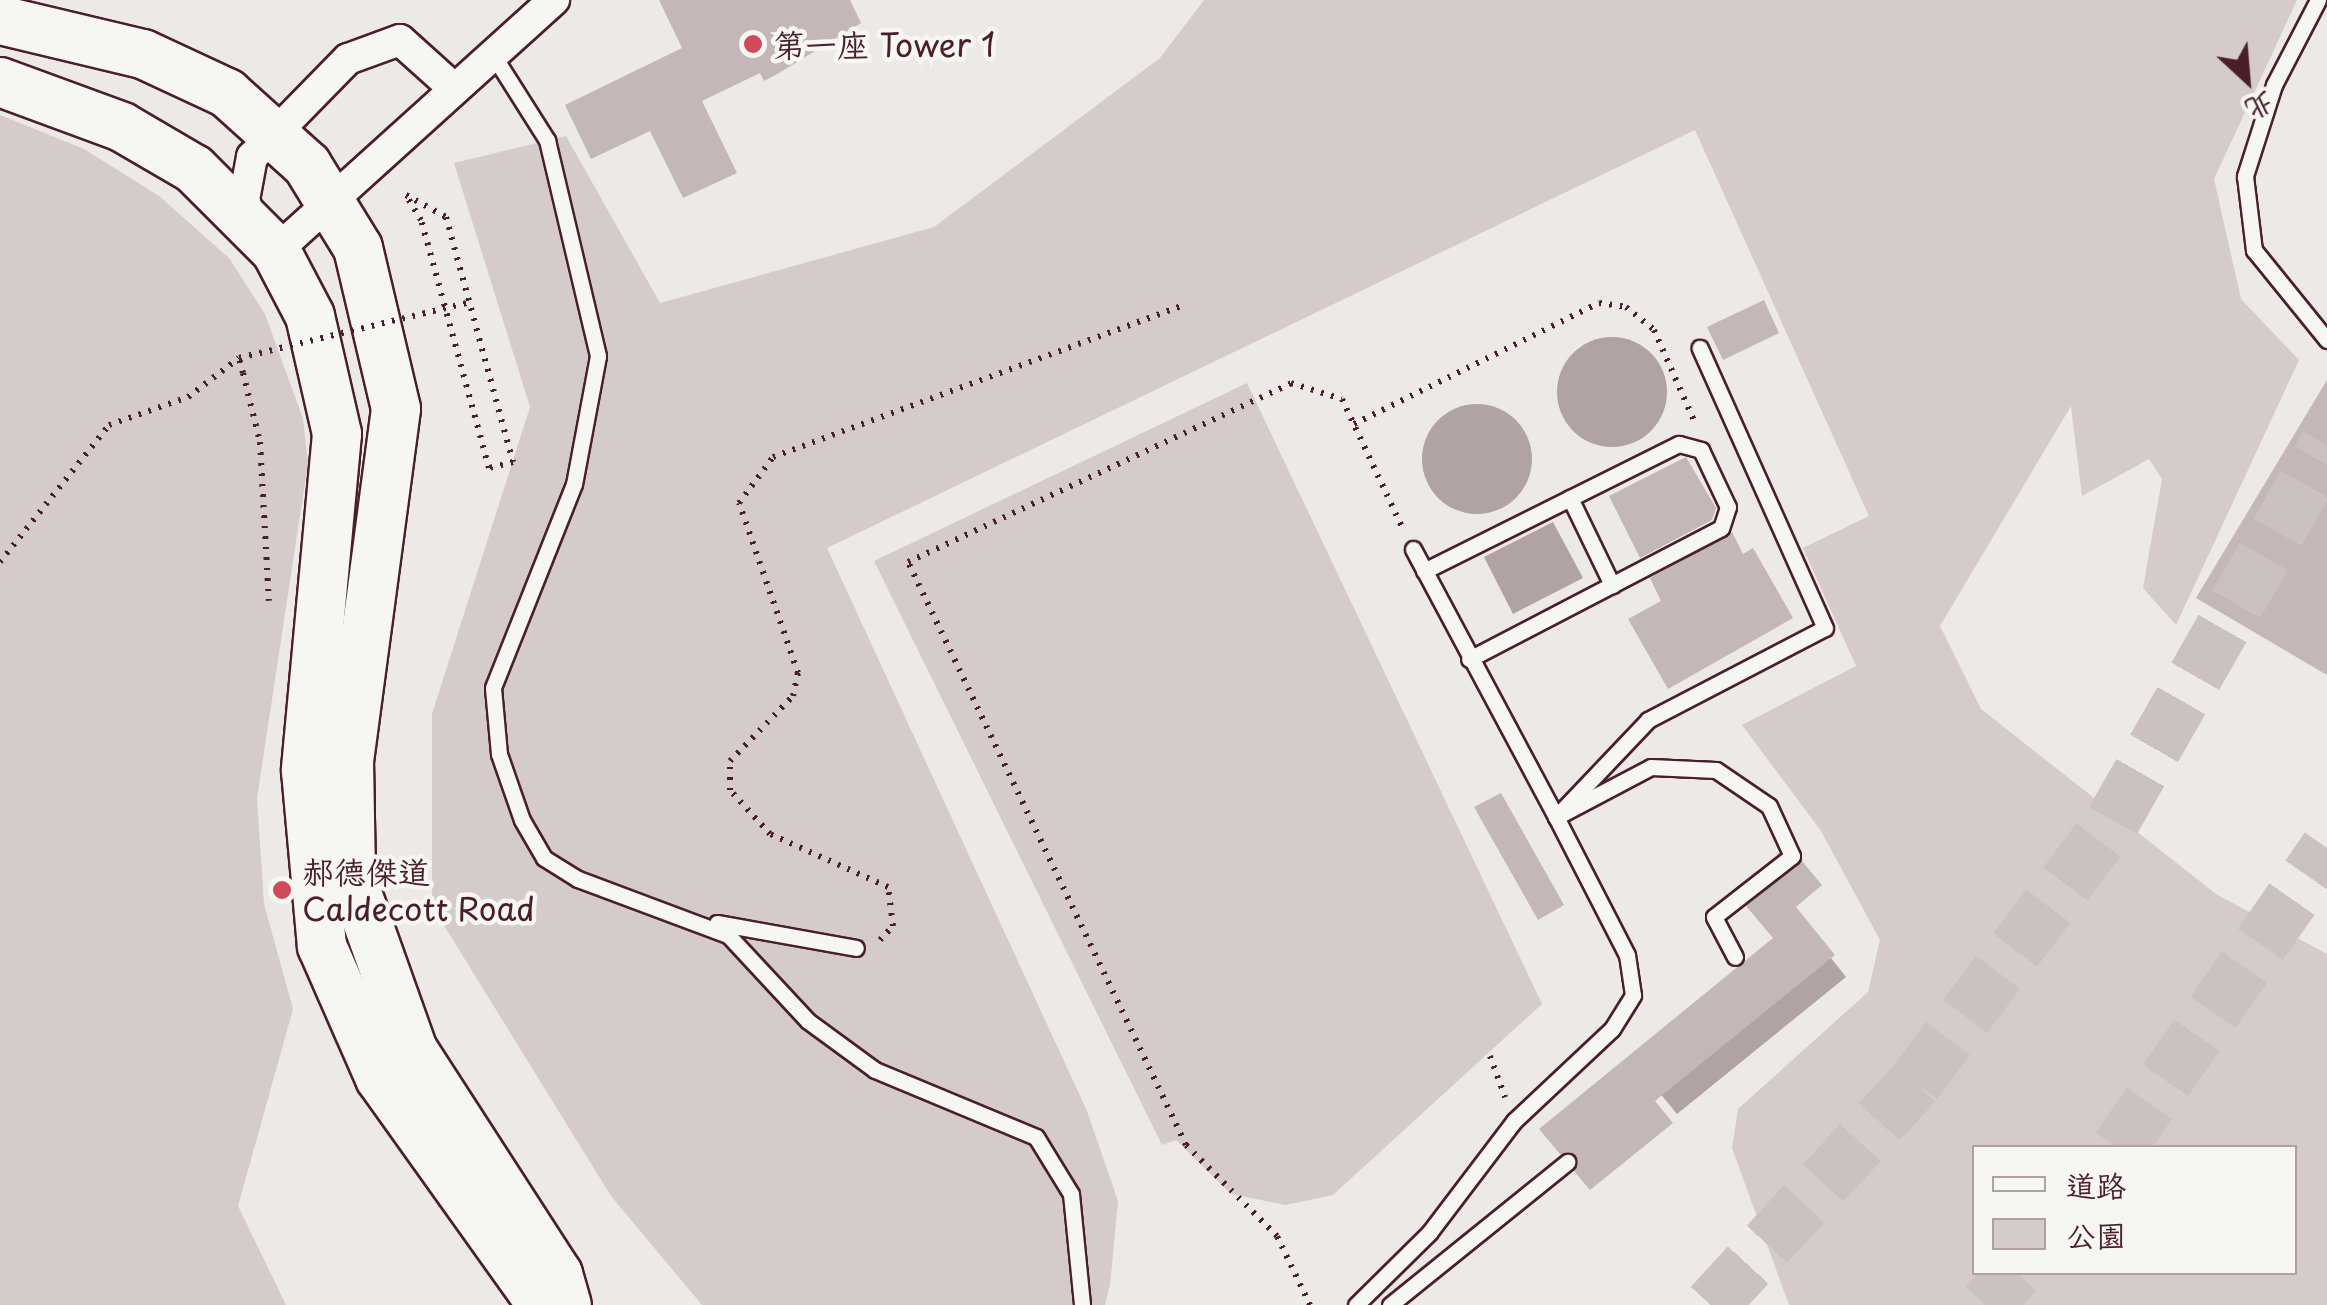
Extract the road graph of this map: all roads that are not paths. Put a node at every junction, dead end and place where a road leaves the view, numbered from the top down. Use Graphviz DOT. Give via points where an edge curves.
graph roads {
  1 [pos="554,0"];
  2 [pos="2318,0"];
  3 [pos="0,20"];
  4 [pos="489,50"];
  5 [pos="0,82"];
  6 [pos="451,86"];
  7 [pos="277,131"];
  8 [pos="334,204"];
  9 [pos="264,236"];
  10 [pos="2327,340"];
  11 [pos="1700,348"];
  12 [pos="1570,498"];
  13 [pos="1413,550"];
  14 [pos="1424,570"];
  15 [pos="1612,585"];
  16 [pos="1468,659"];
  17 [pos="1556,817"];
  18 [pos="695,920"];
  19 [pos="856,948"];
  20 [pos="1735,957"];
  21 [pos="1567,1162"];
  22 [pos="542,1305"];
  23 [pos="566,1305"];
  24 [pos="1082,1305"];
  25 [pos="1356,1305"];
  26 [pos="1390,1305"];
  1 -- 4 [label="street"];
  2 -- 10 [label="lane" via="2274,84 2245,176 2254,250"];
  3 -- 7 [label="main road" via="187,72"];
  4 -- 6 [label="street"];
  4 -- 18 [label="lane" via="548,140 598,356 574,484 500,656 499,754 544,858 637,904"];
  5 -- 9 [label="main road" via="162,149"];
  6 -- 7 [label="street" via="418,50 374,43"];
  6 -- 8 [label="street"];
  7 -- 8 [label="main road"];
  7 -- 9 [label="street" via="244,178"];
  8 -- 9 [label="street"];
  8 -- 23 [label="main road" via="376,292 396,409 348,760 351,876 412,1050 558,1274"];
  9 -- 22 [label="main road" via="322,348 337,434 306,772 322,946 380,1078"];
  11 -- 17 [label="lane" via="1825,628 1648,720"];
  12 -- 14 [label="lane"];
  12 -- 15 [label="lane"];
  12 -- 15 [label="lane" via="1679,444 1701,450 1728,507 1722,528"];
  13 -- 14 [label="lane"];
  14 -- 16 [label="lane"];
  15 -- 16 [label="lane"];
  16 -- 17 [label="lane"];
  17 -- 20 [label="lane" via="1652,767 1716,770 1769,806 1792,856 1714,916"];
  17 -- 25 [label="lane" via="1627,956 1634,994 1612,1029 1514,1121 1428,1232"];
  18 -- 19 [label="lane"];
  18 -- 24 [label="lane" via="754,954 808,1021 875,1070 1036,1137 1071,1194"];
  21 -- 26 [label="lane"];
}
